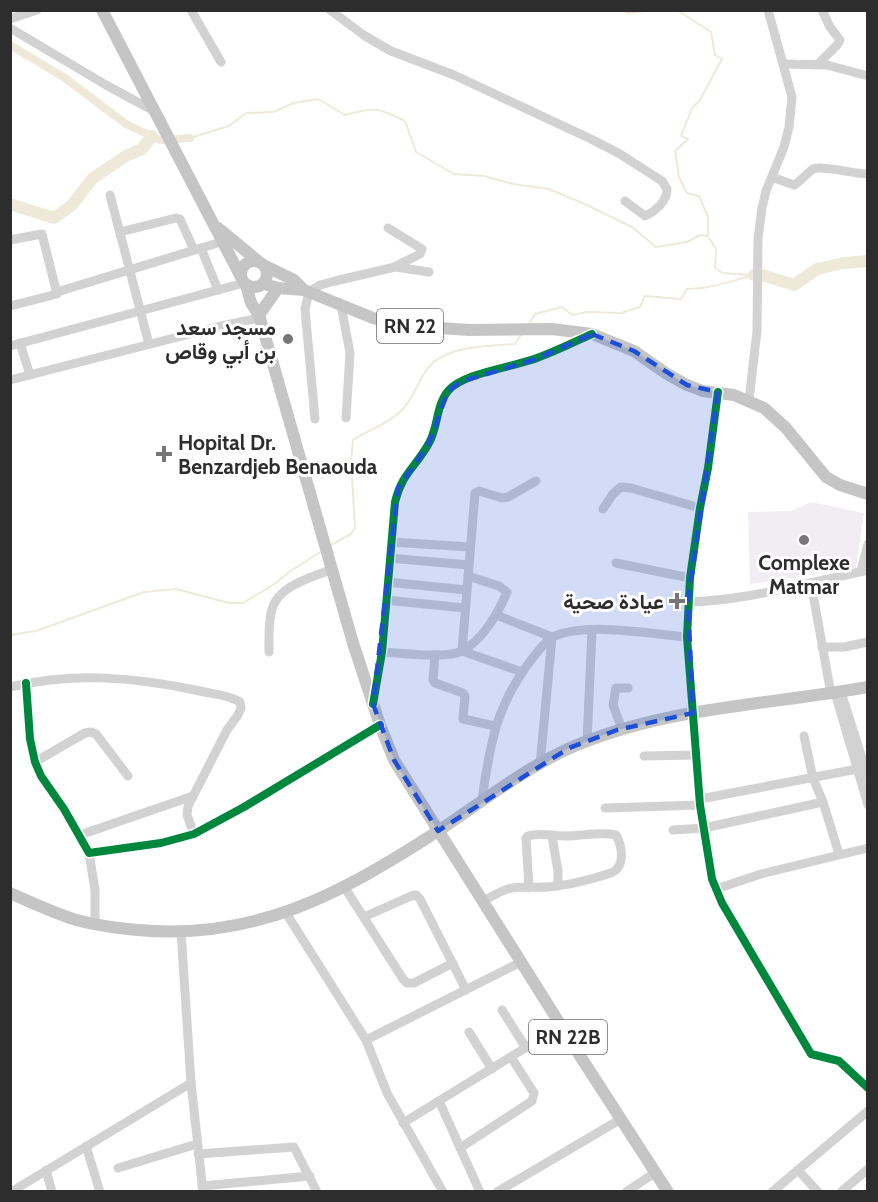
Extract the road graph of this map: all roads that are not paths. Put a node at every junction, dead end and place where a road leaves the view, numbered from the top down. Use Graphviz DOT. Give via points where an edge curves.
graph roads {
  1 [pos="37,10"];
  2 [pos="102,10"];
  3 [pos="191,10"];
  4 [pos="330,10"];
  5 [pos="768,10"];
  6 [pos="822,10"];
  7 [pos="10,19"];
  8 [pos="10,28"];
  9 [pos="221,62"];
  10 [pos="784,64"];
  11 [pos="818,64"];
  12 [pos="867,76"];
  13 [pos="154,111"];
  14 [pos="867,174"];
  15 [pos="772,177"];
  16 [pos="110,195"];
  17 [pos="625,201"];
  18 [pos="214,224"];
  19 [pos="388,228"];
  20 [pos="120,232"];
  21 [pos="10,240"];
  22 [pos="221,242"];
  23 [pos="197,249"];
  24 [pos="262,263"];
  25 [pos="395,267"];
  26 [pos="129,270"];
  27 [pos="429,272"];
  28 [pos="244,282"];
  29 [pos="263,284"];
  30 [pos="278,288"];
  31 [pos="218,290"];
  32 [pos="307,291"];
  33 [pos="57,292"];
  34 [pos="341,305"];
  35 [pos="10,306"];
  36 [pos="140,310"];
  37 [pos="259,317"];
  38 [pos="592,334"];
  39 [pos="15,344"];
  40 [pos="149,344"];
  41 [pos="30,375"];
  42 [pos="10,380"];
  43 [pos="717,392"];
  44 [pos="749,400"];
  45 [pos="346,418"];
  46 [pos="315,419"];
  47 [pos="536,481"];
  48 [pos="867,494"];
  49 [pos="700,508"];
  50 [pos="603,509"];
  51 [pos="391,542"];
  52 [pos="867,544"];
  53 [pos="470,547"];
  54 [pos="389,558"];
  55 [pos="616,563"];
  56 [pos="331,565"];
  57 [pos="469,565"];
  58 [pos="864,570"];
  59 [pos="468,576"];
  60 [pos="690,578"];
  61 [pos="387,582"];
  62 [pos="811,583"];
  63 [pos="467,590"];
  64 [pos="386,600"];
  65 [pos="688,602"];
  66 [pos="465,608"];
  67 [pos="496,615"];
  68 [pos="592,630"];
  69 [pos="552,637"];
  70 [pos="687,637"];
  71 [pos="867,642"];
  72 [pos="822,647"];
  73 [pos="462,651"];
  74 [pos="269,652"];
  75 [pos="382,652"];
  76 [pos="435,654"];
  77 [pos="522,672"];
  78 [pos="26,683"];
  79 [pos="10,687"];
  80 [pos="867,687"];
  81 [pos="628,688"];
  82 [pos="836,693"];
  83 [pos="373,704"];
  84 [pos="693,713"];
  85 [pos="380,725"];
  86 [pos="495,726"];
  87 [pos="622,729"];
  88 [pos="804,736"];
  89 [pos="586,742"];
  90 [pos="697,755"];
  91 [pos="644,756"];
  92 [pos="35,762"];
  93 [pos="540,765"];
  94 [pos="864,770"];
  95 [pos="128,776"];
  96 [pos="813,778"];
  97 [pos="193,796"];
  98 [pos="482,800"];
  99 [pos="700,802"];
  100 [pos="823,802"];
  101 [pos="867,805"];
  102 [pos="605,808"];
  103 [pos="704,828"];
  104 [pos="438,831"];
  105 [pos="672,831"];
  106 [pos="194,834"];
  107 [pos="80,835"];
  108 [pos="552,836"];
  109 [pos="867,848"];
  110 [pos="89,853"];
  111 [pos="839,854"];
  112 [pos="558,886"];
  113 [pos="345,888"];
  114 [pos="529,888"];
  115 [pos="716,890"];
  116 [pos="10,893"];
  117 [pos="483,901"];
  118 [pos="286,913"];
  119 [pos="364,917"];
  120 [pos="95,924"];
  121 [pos="181,931"];
  122 [pos="521,962"];
  123 [pos="453,963"];
  124 [pos="466,990"];
  125 [pos="502,1010"];
  126 [pos="561,1026"];
  127 [pos="469,1032"];
  128 [pos="366,1040"];
  129 [pos="526,1048"];
  130 [pos="511,1057"];
  131 [pos="492,1068"];
  132 [pos="191,1083"];
  133 [pos="867,1088"];
  134 [pos="439,1101"];
  135 [pos="867,1111"];
  136 [pos="621,1119"];
  137 [pos="403,1123"];
  138 [pos="86,1146"];
  139 [pos="460,1148"];
  140 [pos="198,1149"];
  141 [pos="118,1168"];
  142 [pos="867,1169"];
  143 [pos="46,1170"];
  144 [pos="798,1170"];
  145 [pos="656,1172"];
  146 [pos="310,1176"];
  147 [pos="202,1189"];
  148 [pos="440,1190"];
  149 [pos="11,1191"];
  150 [pos="52,1191"];
  151 [pos="100,1191"];
  152 [pos="316,1191"];
  153 [pos="480,1191"];
  154 [pos="497,1191"];
  155 [pos="626,1191"];
  156 [pos="668,1191"];
  157 [pos="772,1191"];
  158 [pos="818,1191"];
  159 [pos="841,1191"];
  1 -- 7 [label="street"];
  2 -- 13 [label="main road, RN 22"];
  3 -- 9 [label="street"];
  4 -- 17 [label="street" via="391,51 454,75 620,154 668,189 661,205 645,216"];
  5 -- 10 [label="street"];
  6 -- 11 [label="street" via="840,40"];
  8 -- 13 [label="street"];
  10 -- 11 [label="street"];
  10 -- 15 [label="street" via="792,97 791,113"];
  11 -- 12 [label="street"];
  13 -- 18 [label="main road, RN 22"];
  14 -- 15 [label="street" via="820,167 794,185"];
  15 -- 44 [label="street" via="758,238 757,331"];
  16 -- 20 [label="street"];
  18 -- 22 [label="main road, RN 22"];
  18 -- 24 [label="main road, RN 22"];
  19 -- 25 [label="street" via="422,249 420,254"];
  20 -- 23 [label="street" via="176,218"];
  20 -- 26 [label="street"];
  21 -- 33 [label="street" via="42,234"];
  22 -- 23 [label="street"];
  22 -- 28 [label="main road, RN 22"];
  23 -- 26 [label="street"];
  23 -- 31 [label="street"];
  24 -- 28 [label="main road" via="247,262 242,269"];
  24 -- 29 [label="main road" via="267,277"];
  24 -- 32 [label="main road, RN 22"];
  25 -- 27 [label="street"];
  25 -- 32 [label="street" via="335,280"];
  26 -- 33 [label="street"];
  26 -- 36 [label="street"];
  28 -- 29 [label="main road" via="255,288"];
  28 -- 31 [label="street"];
  28 -- 37 [label="main road, RN 22B"];
  29 -- 30 [label="main road, RN 22"];
  29 -- 37 [label="main road, RN 22B" via="264,302"];
  30 -- 32 [label="main road, RN 22"];
  30 -- 37 [label="main road"];
  31 -- 36 [label="street"];
  32 -- 34 [label="main road, RN 22"];
  32 -- 46 [label="street" via="305,309"];
  33 -- 35 [label="street" via="56,296"];
  34 -- 38 [label="main road, RN 22" via="398,326 552,329"];
  34 -- 45 [label="street" via="350,353"];
  36 -- 39 [label="street"];
  36 -- 40 [label="street"];
  37 -- 40 [label="street"];
  37 -- 56 [label="main road, RN 22B"];
  38 -- 43 [label="main road, RN 22" via="634,351 687,385"];
  38 -- 51 [label="street" via="536,359 460,382 448,391 432,438 398,488"];
  39 -- 41 [label="street"];
  40 -- 41 [label="street"];
  41 -- 42 [label="street"];
  43 -- 44 [label="main road, RN 22"];
  43 -- 49 [label="street"];
  44 -- 48 [label="main road, RN 22" via="786,428 826,477"];
  47 -- 53 [label="street" via="508,497 475,493"];
  49 -- 50 [label="street" via="621,487"];
  49 -- 60 [label="street"];
  51 -- 53 [label="street"];
  51 -- 54 [label="street"];
  52 -- 58 [label="street"];
  53 -- 57 [label="street"];
  54 -- 57 [label="street"];
  54 -- 61 [label="street"];
  55 -- 60 [label="street"];
  56 -- 74 [label="street" via="281,593 271,612"];
  56 -- 83 [label="main road, RN 22B"];
  57 -- 59 [label="street"];
  58 -- 62 [label="street"];
  59 -- 63 [label="street"];
  59 -- 67 [label="street" via="505,588 507,592"];
  60 -- 65 [label="street"];
  61 -- 63 [label="street"];
  61 -- 64 [label="street"];
  62 -- 65 [label="street" via="748,597"];
  62 -- 72 [label="street"];
  63 -- 66 [label="street"];
  64 -- 66 [label="street"];
  64 -- 75 [label="street"];
  65 -- 70 [label="street"];
  66 -- 73 [label="street"];
  67 -- 69 [label="street"];
  67 -- 73 [label="street"];
  68 -- 69 [label="street"];
  68 -- 70 [label="street"];
  68 -- 89 [label="street"];
  69 -- 77 [label="street"];
  69 -- 93 [label="street"];
  70 -- 84 [label="street"];
  71 -- 72 [label="street"];
  72 -- 82 [label="street"];
  73 -- 76 [label="street"];
  73 -- 77 [label="street"];
  75 -- 76 [label="street"];
  75 -- 83 [label="street"];
  76 -- 86 [label="street" via="433,680 463,693 463,719"];
  77 -- 86 [label="street"];
  78 -- 79 [label="street"];
  78 -- 92 [label="street"];
  78 -- 97 [label="street" via="101,677 153,681 240,702 238,715"];
  80 -- 82 [label="main road"];
  81 -- 87 [label="street" via="615,688 613,705"];
  82 -- 84 [label="main road"];
  82 -- 94 [label="street"];
  83 -- 85 [label="main road, RN 22B"];
  84 -- 87 [label="main road"];
  84 -- 90 [label="street"];
  85 -- 104 [label="main road, RN 22B" via="394,760"];
  85 -- 106 [label="street"];
  86 -- 98 [label="street"];
  87 -- 89 [label="main road"];
  88 -- 96 [label="street"];
  89 -- 93 [label="main road"];
  90 -- 91 [label="street"];
  90 -- 99 [label="street"];
  92 -- 95 [label="street" via="92,732"];
  92 -- 107 [label="street"];
  93 -- 98 [label="main road"];
  94 -- 96 [label="street"];
  94 -- 101 [label="street"];
  96 -- 99 [label="street"];
  96 -- 100 [label="street"];
  97 -- 106 [label="street" via="187,815"];
  97 -- 107 [label="street"];
  98 -- 104 [label="main road"];
  99 -- 102 [label="street"];
  99 -- 103 [label="street"];
  100 -- 103 [label="street"];
  100 -- 111 [label="street"];
  103 -- 105 [label="street"];
  103 -- 115 [label="street"];
  104 -- 113 [label="main road"];
  104 -- 117 [label="main road, RN 22B"];
  106 -- 110 [label="street"];
  107 -- 110 [label="street"];
  108 -- 112 [label="street"];
  108 -- 112 [label="street" via="612,834 619,840 621,851 618,870"];
  108 -- 114 [label="street" via="536,834 526,838"];
  109 -- 111 [label="street"];
  110 -- 120 [label="street"];
  111 -- 115 [label="street"];
  112 -- 114 [label="street"];
  113 -- 118 [label="main road"];
  113 -- 119 [label="street"];
  114 -- 117 [label="street" via="508,889"];
  115 -- 133 [label="street" via="811,1054 839,1061"];
  116 -- 120 [label="main road"];
  117 -- 122 [label="main road, RN 22B"];
  118 -- 121 [label="main road" via="252,923"];
  118 -- 128 [label="street"];
  119 -- 123 [label="street" via="407,983 414,984"];
  119 -- 123 [label="street" via="416,895"];
  120 -- 121 [label="main road"];
  121 -- 132 [label="street"];
  122 -- 124 [label="street"];
  122 -- 126 [label="main road, RN 22B"];
  123 -- 124 [label="street"];
  124 -- 128 [label="street"];
  125 -- 129 [label="street"];
  126 -- 129 [label="street"];
  126 -- 136 [label="main road, RN 22B"];
  127 -- 131 [label="street"];
  128 -- 137 [label="street"];
  129 -- 130 [label="street"];
  130 -- 131 [label="street"];
  130 -- 139 [label="street" via="534,1093 532,1101"];
  131 -- 134 [label="street"];
  132 -- 138 [label="street"];
  132 -- 140 [label="street"];
  134 -- 137 [label="street"];
  134 -- 139 [label="street"];
  135 -- 144 [label="street"];
  136 -- 145 [label="main road, RN 22B"];
  136 -- 154 [label="street"];
  137 -- 148 [label="street"];
  138 -- 143 [label="street"];
  138 -- 151 [label="street"];
  139 -- 153 [label="street"];
  140 -- 141 [label="street"];
  140 -- 146 [label="street" via="291,1146"];
  140 -- 147 [label="street"];
  142 -- 159 [label="street"];
  143 -- 149 [label="street"];
  143 -- 150 [label="street"];
  144 -- 157 [label="street"];
  144 -- 158 [label="street"];
  145 -- 155 [label="street"];
  145 -- 156 [label="main road, RN 22B"];
  146 -- 147 [label="street"];
  146 -- 152 [label="street"];
}
